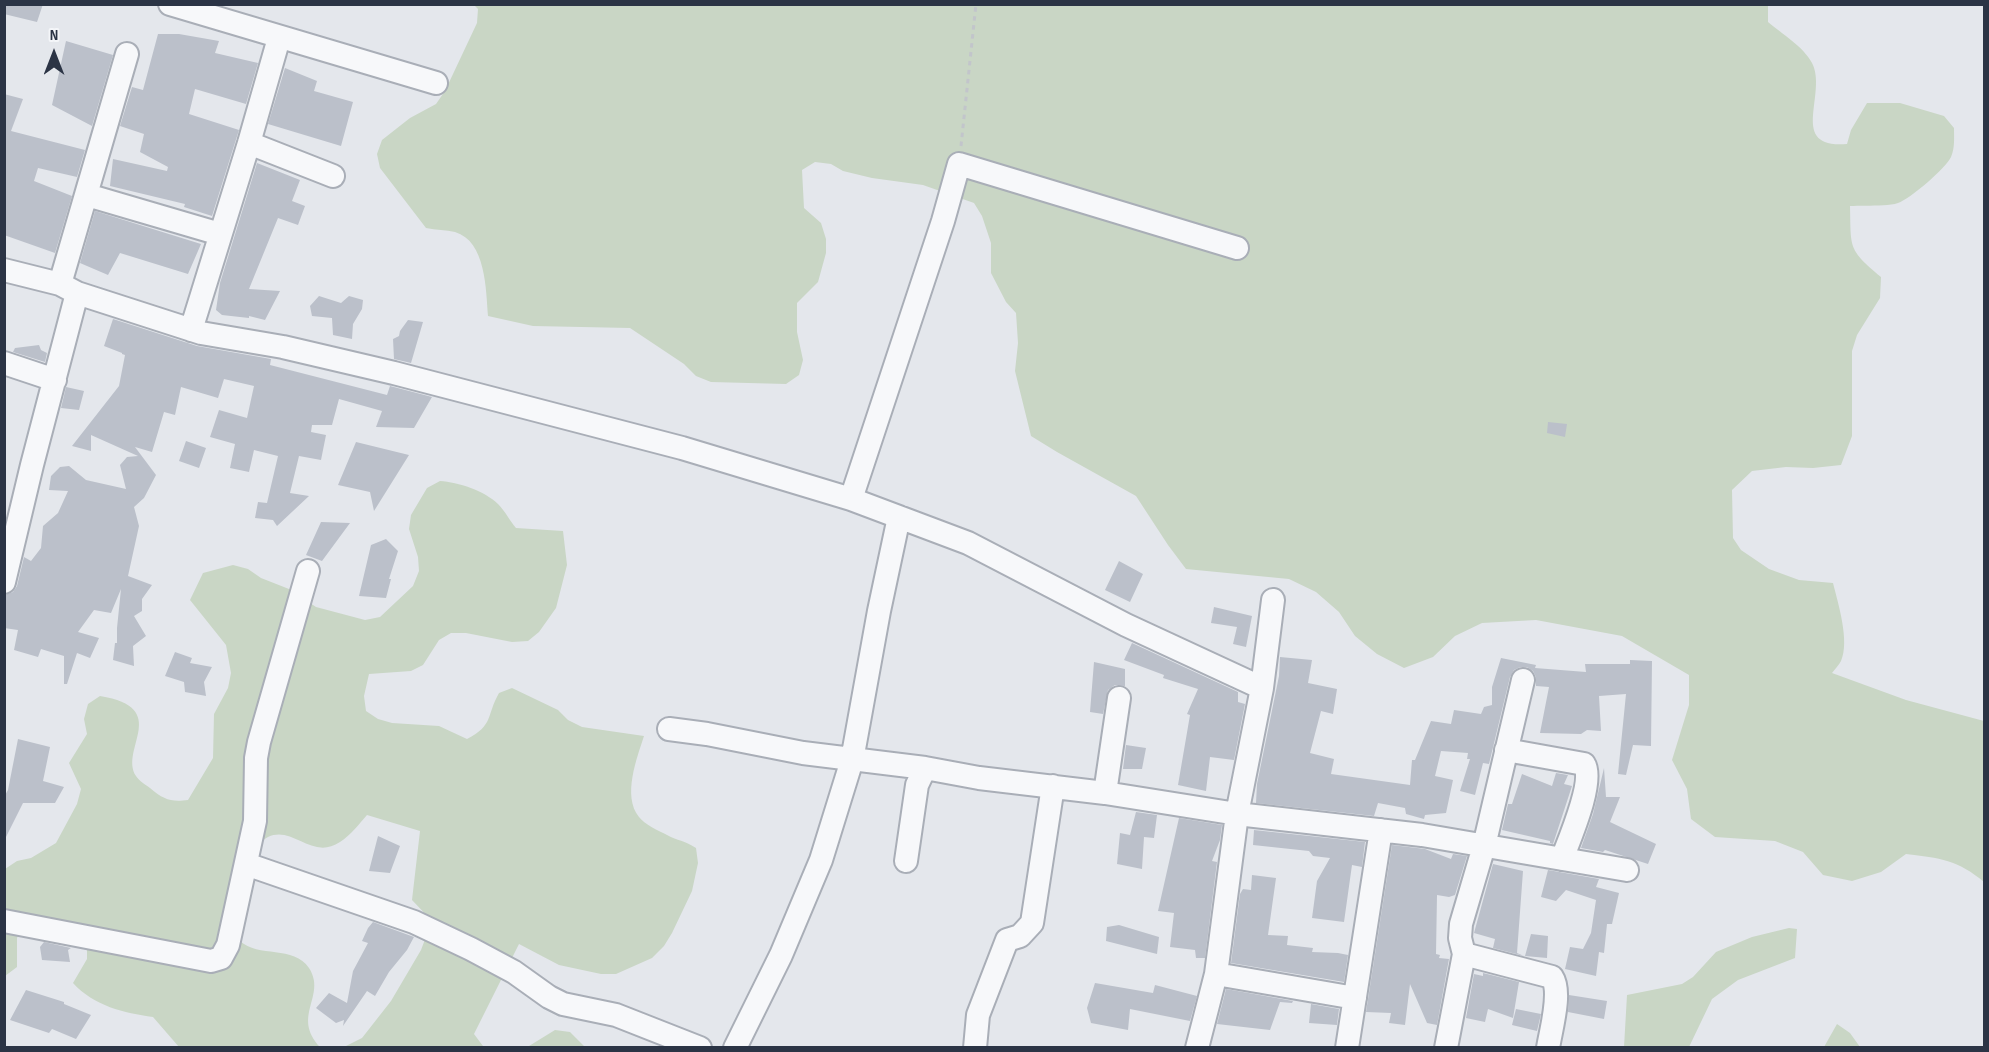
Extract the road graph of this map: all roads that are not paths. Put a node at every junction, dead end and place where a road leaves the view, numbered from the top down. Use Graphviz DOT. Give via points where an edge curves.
graph roads {
  1 [pos="170,4"];
  2 [pos="279,38"];
  3 [pos="127,54"];
  4 [pos="436,83"];
  5 [pos="249,143"];
  6 [pos="333,176"];
  7 [pos="87,195"];
  8 [pos="220,234"];
  9 [pos="1237,248"];
  10 [pos="4,270"];
  11 [pos="68,289"];
  12 [pos="191,330"];
  13 [pos="4,363"];
  14 [pos="55,380"];
  15 [pos="851,499"];
  16 [pos="899,517"];
  17 [pos="308,571"];
  18 [pos="4,582"];
  19 [pos="1273,600"];
  20 [pos="1523,680"];
  21 [pos="1262,688"];
  22 [pos="1119,698"];
  23 [pos="669,729"];
  24 [pos="1506,750"];
  25 [pos="852,760"];
  26 [pos="925,768"];
  27 [pos="1053,786"];
  28 [pos="1105,794"];
  29 [pos="1237,814"];
  30 [pos="1382,830"];
  31 [pos="1484,846"];
  32 [pos="1562,859"];
  33 [pos="906,861"];
  34 [pos="246,864"];
  35 [pos="1627,870"];
  36 [pos="4,921"];
  37 [pos="1464,954"];
  38 [pos="1216,974"];
  39 [pos="1355,998"];
  40 [pos="700,1047"];
  41 [pos="735,1047"];
  42 [pos="975,1047"];
  43 [pos="1197,1047"];
  44 [pos="1347,1047"];
  45 [pos="1446,1047"];
  46 [pos="1548,1047"];
  1 -- 2 [label="street"];
  2 -- 4 [label="street"];
  2 -- 5 [label="street"];
  3 -- 7 [label="street"];
  5 -- 6 [label="street"];
  5 -- 8 [label="street"];
  7 -- 8 [label="street"];
  7 -- 11 [label="street"];
  8 -- 12 [label="street"];
  9 -- 15 [label="street" via="959,164"];
  10 -- 11 [label="street"];
  11 -- 12 [label="street"];
  11 -- 14 [label="street"];
  12 -- 15 [label="street" via="283,347 518,405 682,448"];
  13 -- 14 [label="street"];
  14 -- 18 [label="street"];
  15 -- 16 [label="street"];
  16 -- 21 [label="street" via="968,543 1126,625"];
  16 -- 25 [label="street"];
  17 -- 34 [label="street" via="259,742 255,821"];
  19 -- 21 [label="street"];
  20 -- 24 [label="street"];
  21 -- 29 [label="street"];
  22 -- 28 [label="street"];
  23 -- 25 [label="street"];
  24 -- 31 [label="street"];
  24 -- 32 [label="street" via="1584,764 1587,768 1582,801"];
  25 -- 26 [label="street"];
  25 -- 41 [label="street" via="821,860 782,955"];
  26 -- 27 [label="street"];
  26 -- 33 [label="street" via="917,785"];
  27 -- 28 [label="street"];
  27 -- 42 [label="street" via="1032,923 1020,936 1007,940 978,1015"];
  28 -- 29 [label="street"];
  29 -- 30 [label="street"];
  29 -- 38 [label="street"];
  30 -- 31 [label="street"];
  30 -- 39 [label="street"];
  31 -- 32 [label="street"];
  31 -- 37 [label="street" via="1461,924"];
  32 -- 35 [label="street"];
  34 -- 36 [label="street" via="228,945 216,961"];
  34 -- 40 [label="street" via="414,922 506,967 563,1004 616,1016"];
  37 -- 45 [label="street"];
  37 -- 46 [label="street" via="1552,977 1557,983"];
  38 -- 39 [label="street"];
  38 -- 43 [label="street"];
  39 -- 44 [label="street"];
}
